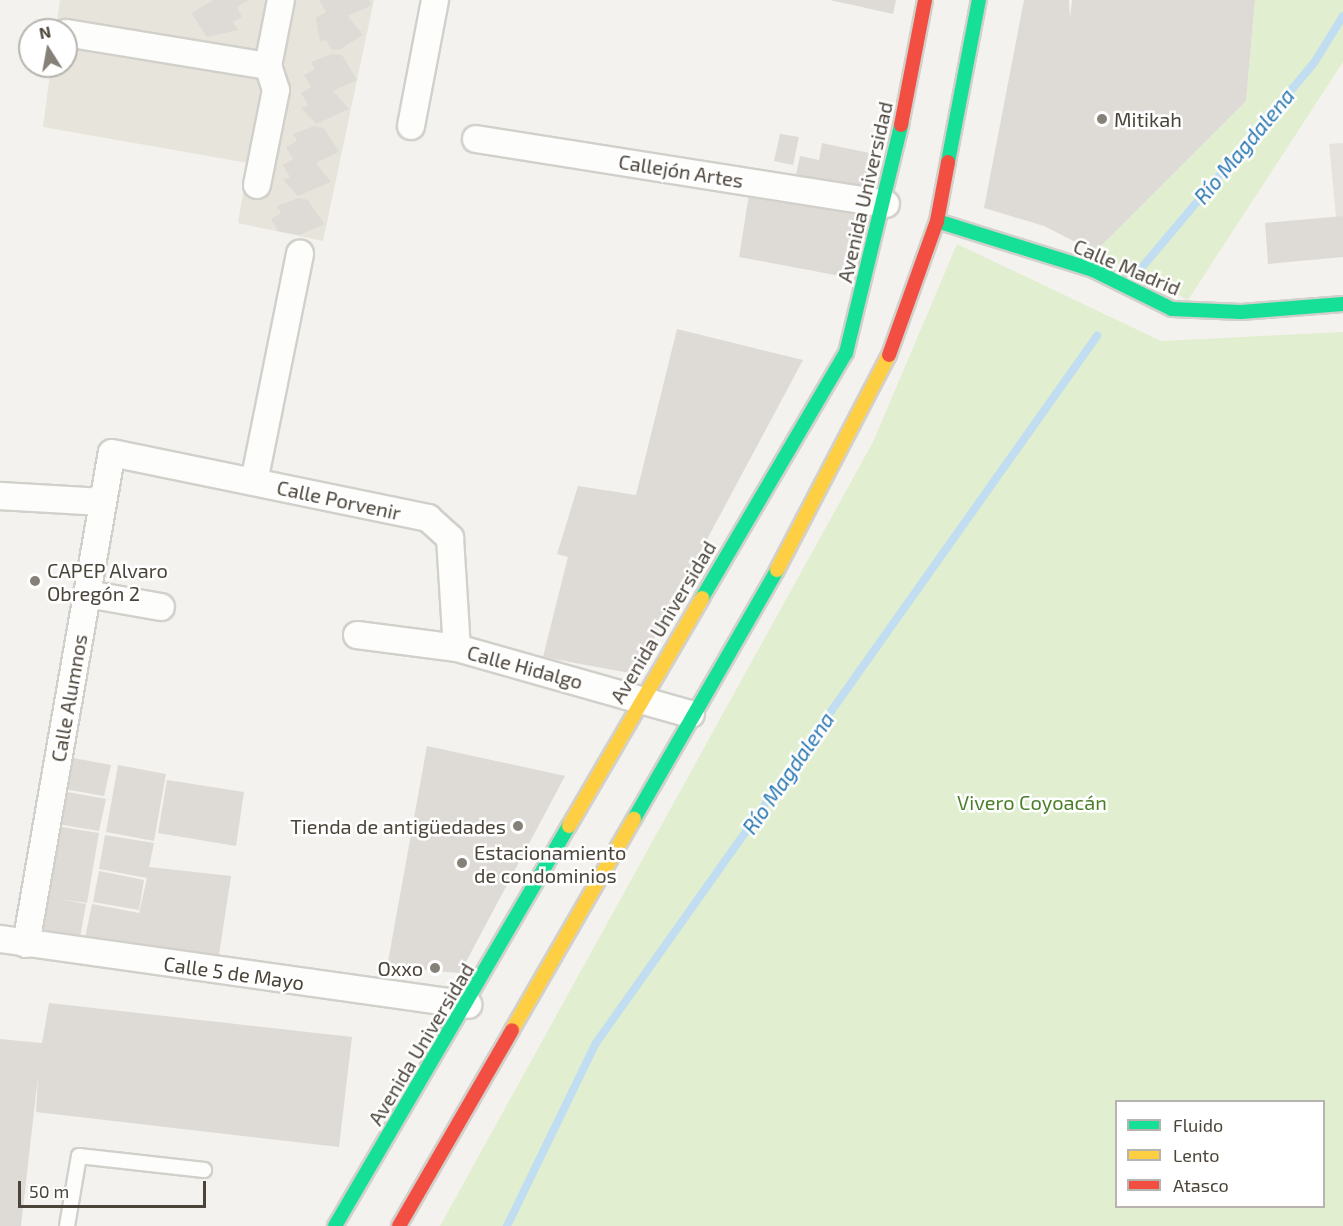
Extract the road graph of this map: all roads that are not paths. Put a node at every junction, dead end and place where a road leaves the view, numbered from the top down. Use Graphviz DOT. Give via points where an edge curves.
graph roads {
  1 [pos="281,0"];
  2 [pos="435,0"];
  3 [pos="925,0"];
  4 [pos="979,0"];
  5 [pos="78,35"];
  6 [pos="268,66"];
  7 [pos="411,126"];
  8 [pos="476,139"];
  9 [pos="257,185"];
  10 [pos="886,204"];
  11 [pos="937,221"];
  12 [pos="300,254"];
  13 [pos="1343,304"];
  14 [pos="112,453"];
  15 [pos="254,482"];
  16 [pos="0,496"];
  17 [pos="103,502"];
  18 [pos="87,594"];
  19 [pos="161,607"];
  20 [pos="357,635"];
  21 [pos="457,648"];
  22 [pos="640,698"];
  23 [pos="691,714"];
  24 [pos="609,756"];
  25 [pos="627,763"];
  26 [pos="0,939"];
  27 [pos="26,944"];
  28 [pos="468,1005"];
  29 [pos="204,1170"];
  30 [pos="67,1226"];
  31 [pos="335,1226"];
  32 [pos="399,1226"];
  1 -- 6 [label="street"];
  2 -- 7 [label="street"];
  3 -- 10 [label="main road, Avenida Universidad"];
  4 -- 11 [label="main road"];
  5 -- 6 [label="street"];
  6 -- 9 [label="street" via="276,90"];
  8 -- 10 [label="street, Callejón Artes"];
  10 -- 22 [label="main road, Avenida Universidad" via="846,353"];
  11 -- 13 [label="main road, Calle Madrid" via="1093,270 1172,309 1241,312"];
  11 -- 23 [label="main road" via="885,366 797,535"];
  12 -- 15 [label="street"];
  14 -- 15 [label="street, Calle Porvenir"];
  14 -- 17 [label="street, Calle Alumnos"];
  15 -- 21 [label="street, Calle Porvenir" via="428,518 443,526 450,538"];
  16 -- 17 [label="street"];
  17 -- 18 [label="street, Calle Alumnos"];
  18 -- 19 [label="street"];
  18 -- 27 [label="street, Calle Alumnos"];
  20 -- 21 [label="street, Calle Hidalgo"];
  21 -- 22 [label="street, Calle Hidalgo"];
  22 -- 23 [label="street, Calle Hidalgo"];
  22 -- 24 [label="main road, Avenida Universidad"];
  23 -- 32 [label="main road" via="650,773"];
  24 -- 25 [label="main road"];
  24 -- 28 [label="main road, Avenida Universidad"];
  26 -- 27 [label="street, Calle 5 de Mayo"];
  27 -- 28 [label="street, Calle 5 de Mayo"];
  28 -- 31 [label="main road, Avenida Universidad"];
  29 -- 30 [label="lane" via="79,1156"];
}
